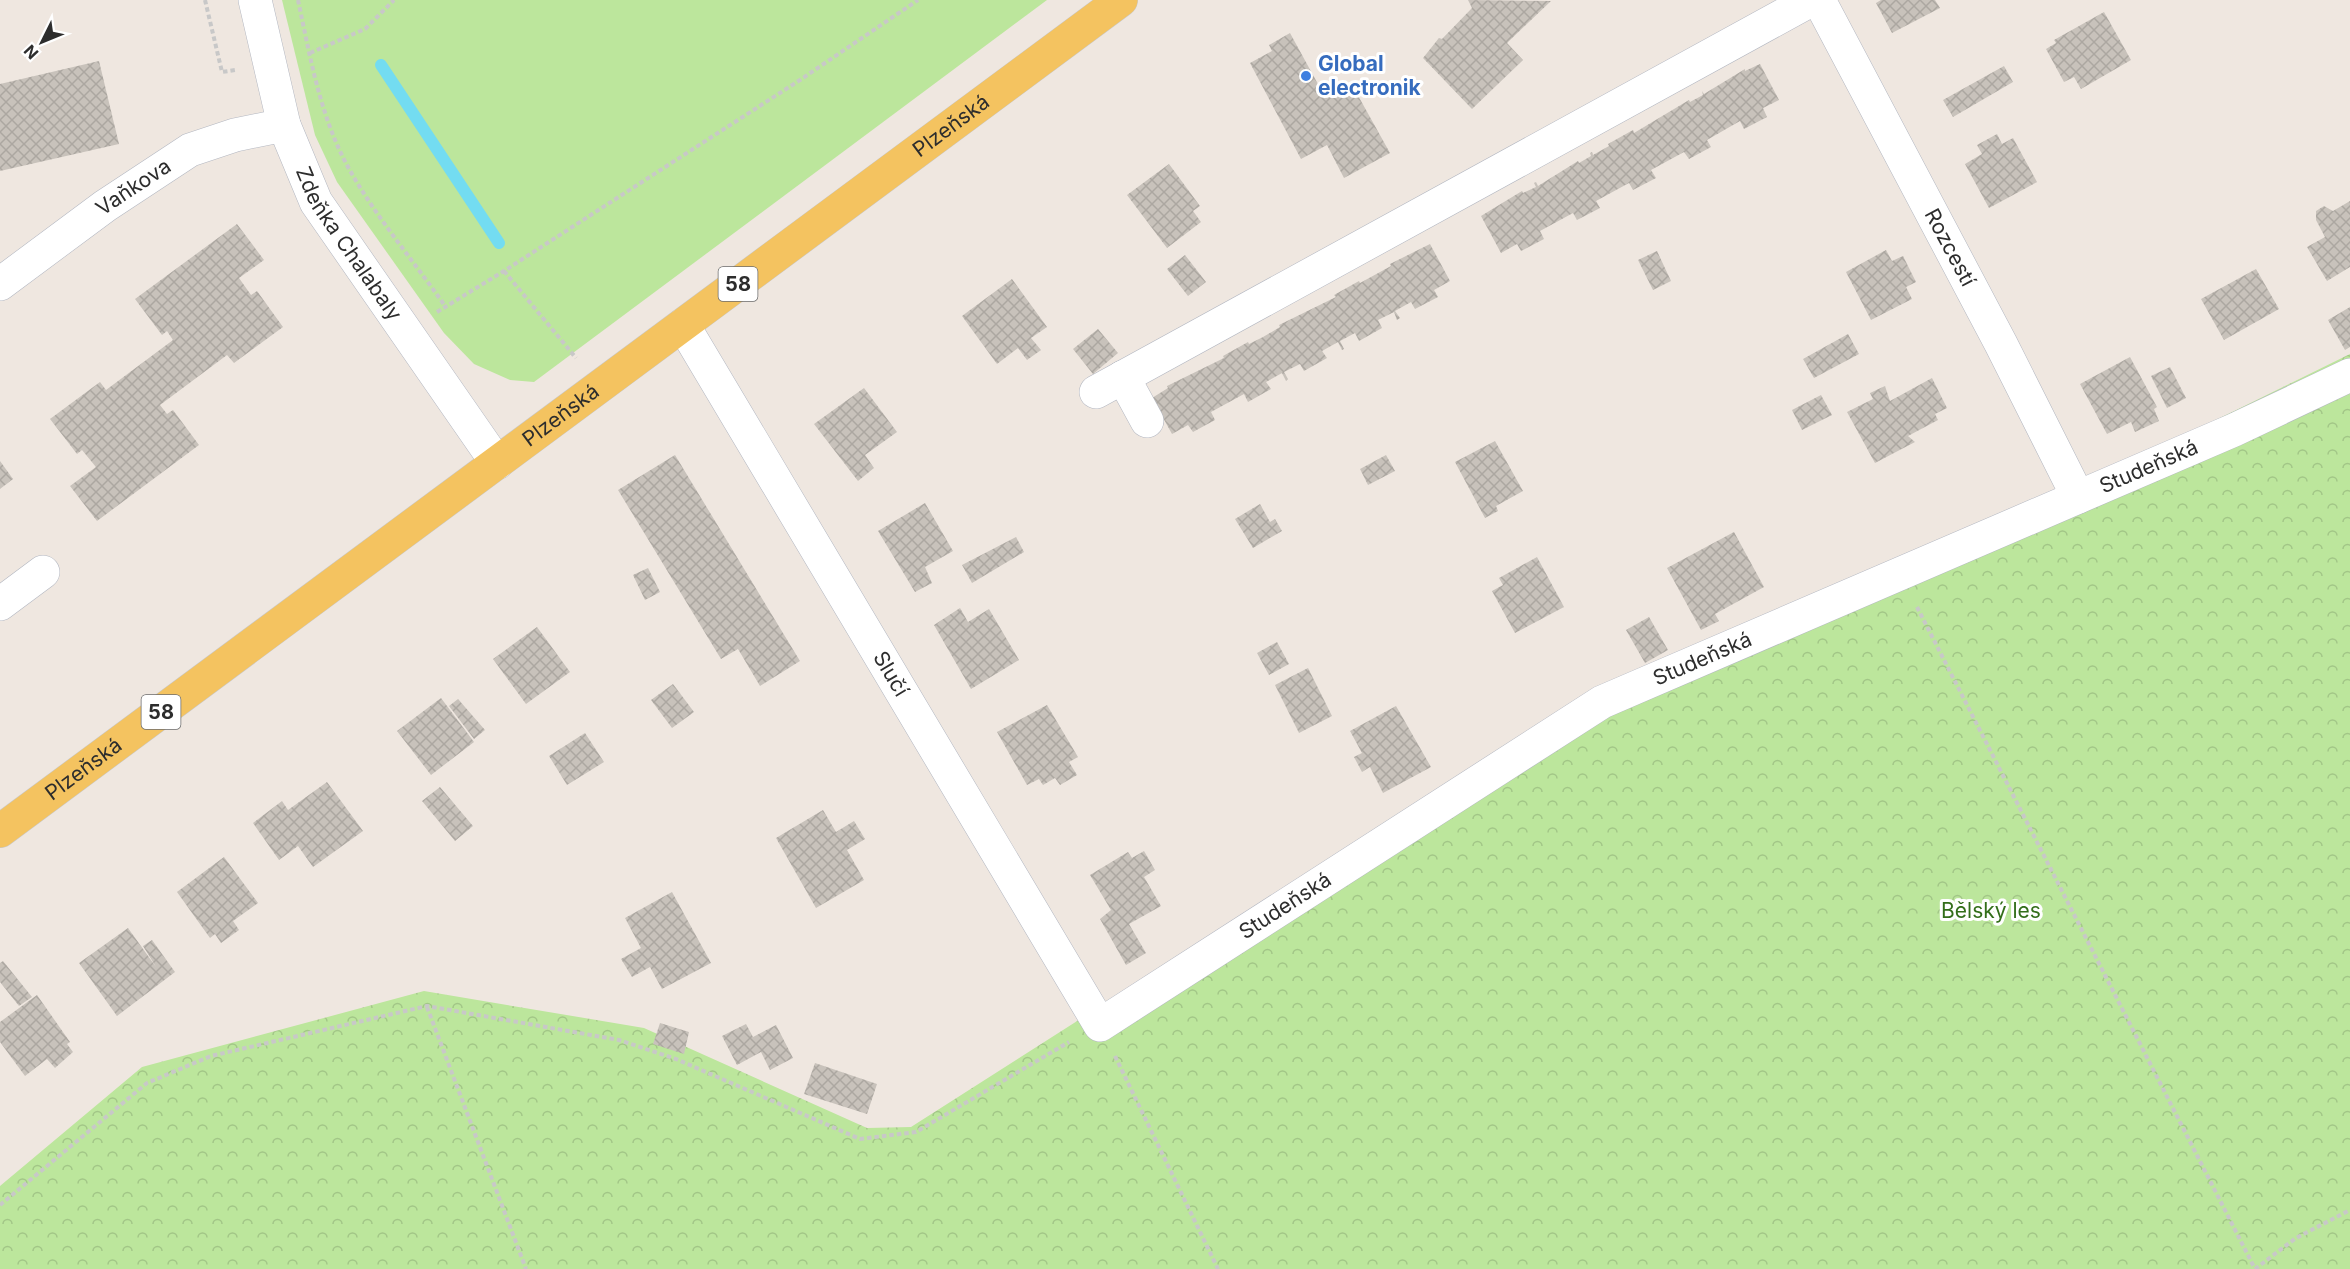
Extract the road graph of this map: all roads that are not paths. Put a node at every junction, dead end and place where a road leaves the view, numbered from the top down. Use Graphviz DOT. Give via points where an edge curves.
graph roads {
  1 [pos="255,0"];
  2 [pos="1121,0"];
  3 [pos="1811,0"];
  4 [pos="1819,0"];
  5 [pos="284,125"];
  6 [pos="0,284"];
  7 [pos="683,325"];
  8 [pos="2350,375"];
  9 [pos="1147,421"];
  10 [pos="497,463"];
  11 [pos="2078,497"];
  12 [pos="43,572"];
  13 [pos="0,604"];
  14 [pos="0,831"];
  15 [pos="1100,1024"];
  1 -- 5 [label="street, Zdeňka Chalabaly"];
  2 -- 7 [label="main road, Plzeňská / 58"];
  3 -- 9 [label="street" via="1110,384"];
  4 -- 11 [label="street, Rozcestí" via="1996,333"];
  5 -- 6 [label="street, Vaňkova" via="190,150 139,182"];
  5 -- 10 [label="street, Zdeňka Chalabaly" via="316,202"];
  7 -- 10 [label="main road, Plzeňská / 58"];
  7 -- 15 [label="street, Slučí"];
  8 -- 11 [label="street, Studeňská"];
  10 -- 14 [label="main road, Plzeňská / 58"];
  11 -- 15 [label="street, Studeňská" via="1602,702"];
  12 -- 13 [label="street"];
}
